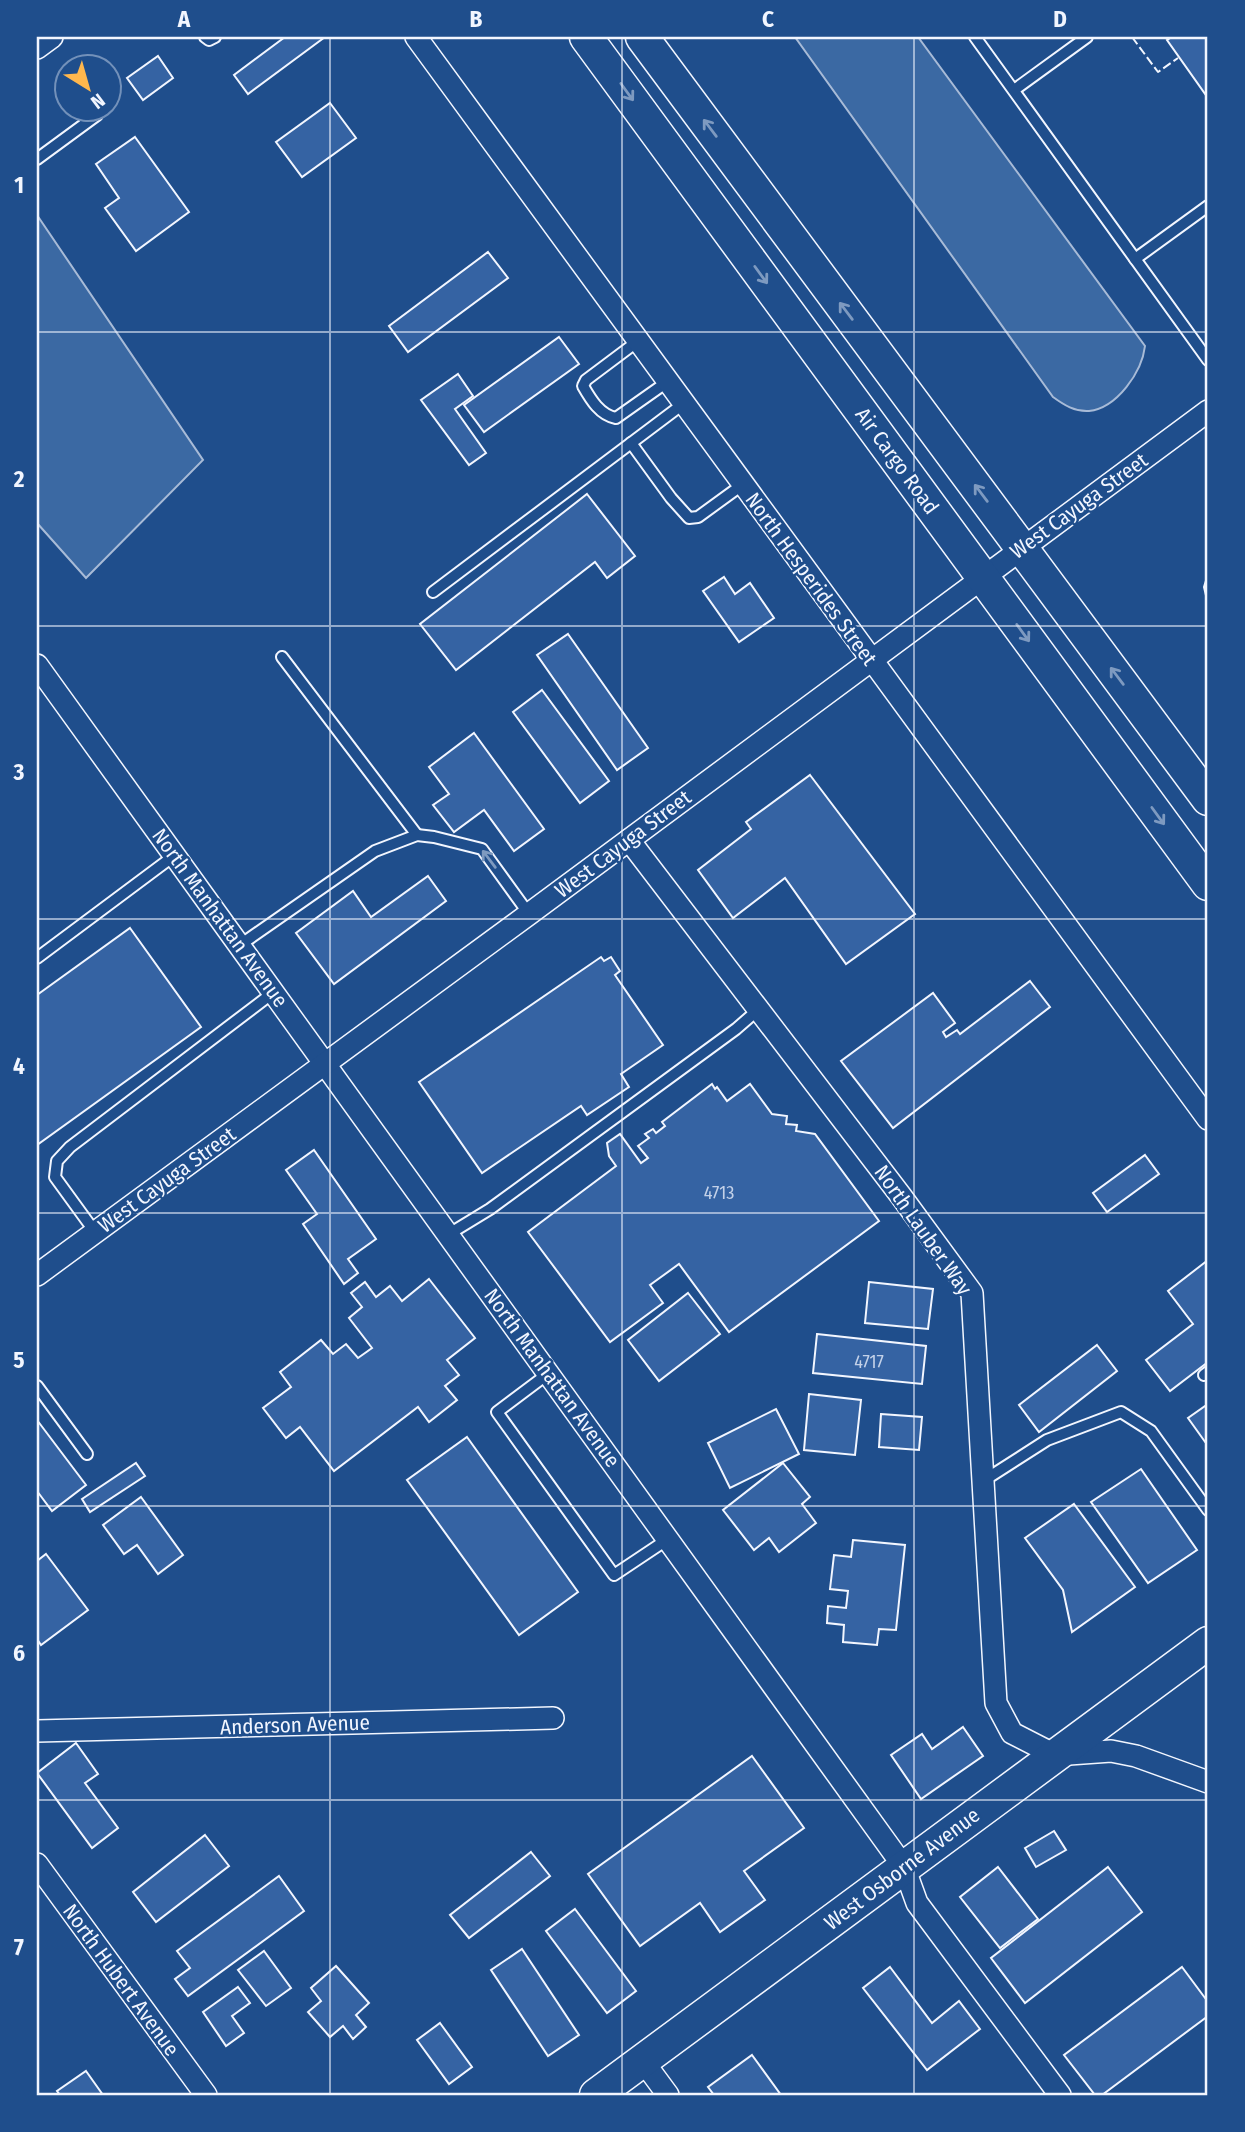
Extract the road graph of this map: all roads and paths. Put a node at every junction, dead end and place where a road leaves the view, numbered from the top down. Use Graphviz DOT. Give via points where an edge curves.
graph roads {
  1 [pos="52,37"];
  2 [pos="205,37"];
  3 [pos="215,37"];
  4 [pos="416,37"];
  5 [pos="586,37"];
  6 [pos="642,37"];
  7 [pos="975,37"];
  8 [pos="1087,37"];
  9 [pos="37,48"];
  10 [pos="1014,90"];
  11 [pos="87,122"];
  12 [pos="37,159"];
  13 [pos="1208,206"];
  14 [pos="1135,259"];
  15 [pos="638,341"];
  16 [pos="1208,360"];
  17 [pos="667,382"];
  18 [pos="683,404"];
  19 [pos="1208,411"];
  20 [pos="631,443"];
  21 [pos="742,485"];
  22 [pos="1022,548"];
  23 [pos="982,578"];
  24 [pos="433,592"];
  25 [pos="282,657"];
  26 [pos="871,660"];
  27 [pos="37,664"];
  28 [pos="1208,799"];
  29 [pos="417,835"];
  30 [pos="629,840"];
  31 [pos="175,855"];
  32 [pos="1208,884"];
  33 [pos="529,914"];
  34 [pos="240,945"];
  35 [pos="37,958"];
  36 [pos="274,992"];
  37 [pos="759,1009"];
  38 [pos="326,1064"];
  39 [pos="1208,1119"];
  40 [pos="95,1232"];
  41 [pos="449,1234"];
  42 [pos="37,1275"];
  43 [pos="549,1373"];
  44 [pos="37,1386"];
  45 [pos="87,1454"];
  46 [pos="983,1481"];
  47 [pos="1208,1510"];
  48 [pos="668,1539"];
  49 [pos="1208,1643"];
  50 [pos="553,1718"];
  51 [pos="37,1731"];
  52 [pos="1055,1755"];
  53 [pos="1208,1782"];
  54 [pos="37,1864"];
  55 [pos="904,1867"];
  56 [pos="643,2061"];
  57 [pos="206,2095"];
  58 [pos="596,2095"];
  59 [pos="668,2095"];
  60 [pos="1060,2095"];
  1 -- 9 [label="street"];
  2 -- 3 [label="lane"];
  4 -- 15 [label="street, North Hesperides Street"];
  5 -- 23 [label="street, Air Cargo Road, one-way"];
  22 -- 6 [label="street, one-way"];
  7 -- 10 [label="lane"];
  8 -- 10 [label="lane"];
  10 -- 14 [label="lane"];
  11 -- 12 [label="lane"];
  13 -- 14 [label="lane"];
  14 -- 16 [label="lane"];
  15 -- 17 [label="street, North Hesperides Street"];
  15 -- 17 [label="lane" via="586,380 583,386 601,412 616,418"];
  17 -- 18 [label="street, North Hesperides Street"];
  18 -- 20 [label="lane"];
  18 -- 21 [label="street, North Hesperides Street"];
  19 -- 22 [label="street, West Cayuga Street"];
  20 -- 21 [label="lane" via="689,518 698,517"];
  20 -- 24 [label="lane"];
  21 -- 26 [label="street, North Hesperides Street"];
  22 -- 23 [label="street, West Cayuga Street"];
  28 -- 22 [label="street, one-way"];
  23 -- 26 [label="street, West Cayuga Street"];
  23 -- 32 [label="street, Air Cargo Road, one-way"];
  25 -- 29 [label="lane"];
  26 -- 30 [label="street, West Cayuga Street"];
  26 -- 39 [label="street, North Hesperides Street"];
  27 -- 31 [label="street, North Manhattan Avenue"];
  33 -- 29 [label="lane, one-way" via="482,849"];
  29 -- 34 [label="lane" via="375,851"];
  30 -- 33 [label="street, West Cayuga Street"];
  30 -- 37 [label="street, North Lauber Way"];
  31 -- 34 [label="street, North Manhattan Avenue"];
  31 -- 35 [label="lane"];
  33 -- 38 [label="street, West Cayuga Street"];
  34 -- 36 [label="street, North Manhattan Avenue"];
  36 -- 38 [label="street, North Manhattan Avenue"];
  36 -- 40 [label="lane" via="57,1161 55,1177"];
  37 -- 41 [label="lane" via="490,1209"];
  37 -- 46 [label="street, North Lauber Way" via="972,1293"];
  38 -- 40 [label="street, West Cayuga Street"];
  38 -- 41 [label="street, North Manhattan Avenue"];
  40 -- 42 [label="street, West Cayuga Street"];
  41 -- 43 [label="street, North Manhattan Avenue"];
  43 -- 48 [label="street, North Manhattan Avenue"];
  43 -- 48 [label="lane" via="496,1412 614,1575"];
  44 -- 45 [label="lane"];
  46 -- 47 [label="lane" via="1047,1440 1121,1412 1151,1431"];
  46 -- 52 [label="street, North Lauber Way" via="996,1703 1012,1733"];
  48 -- 55 [label="street, North Manhattan Avenue"];
  49 -- 52 [label="street, West Osborne Avenue"];
  50 -- 51 [label="street, Anderson Avenue"];
  52 -- 53 [label="street" via="1111,1751"];
  52 -- 55 [label="street, West Osborne Avenue"];
  54 -- 57 [label="street, North Hubert Avenue"];
  55 -- 56 [label="street, West Osborne Avenue"];
  55 -- 60 [label="street, North Manhattan Avenue" via="917,1903"];
  56 -- 58 [label="street, West Osborne Avenue"];
  56 -- 59 [label="street"];
}
